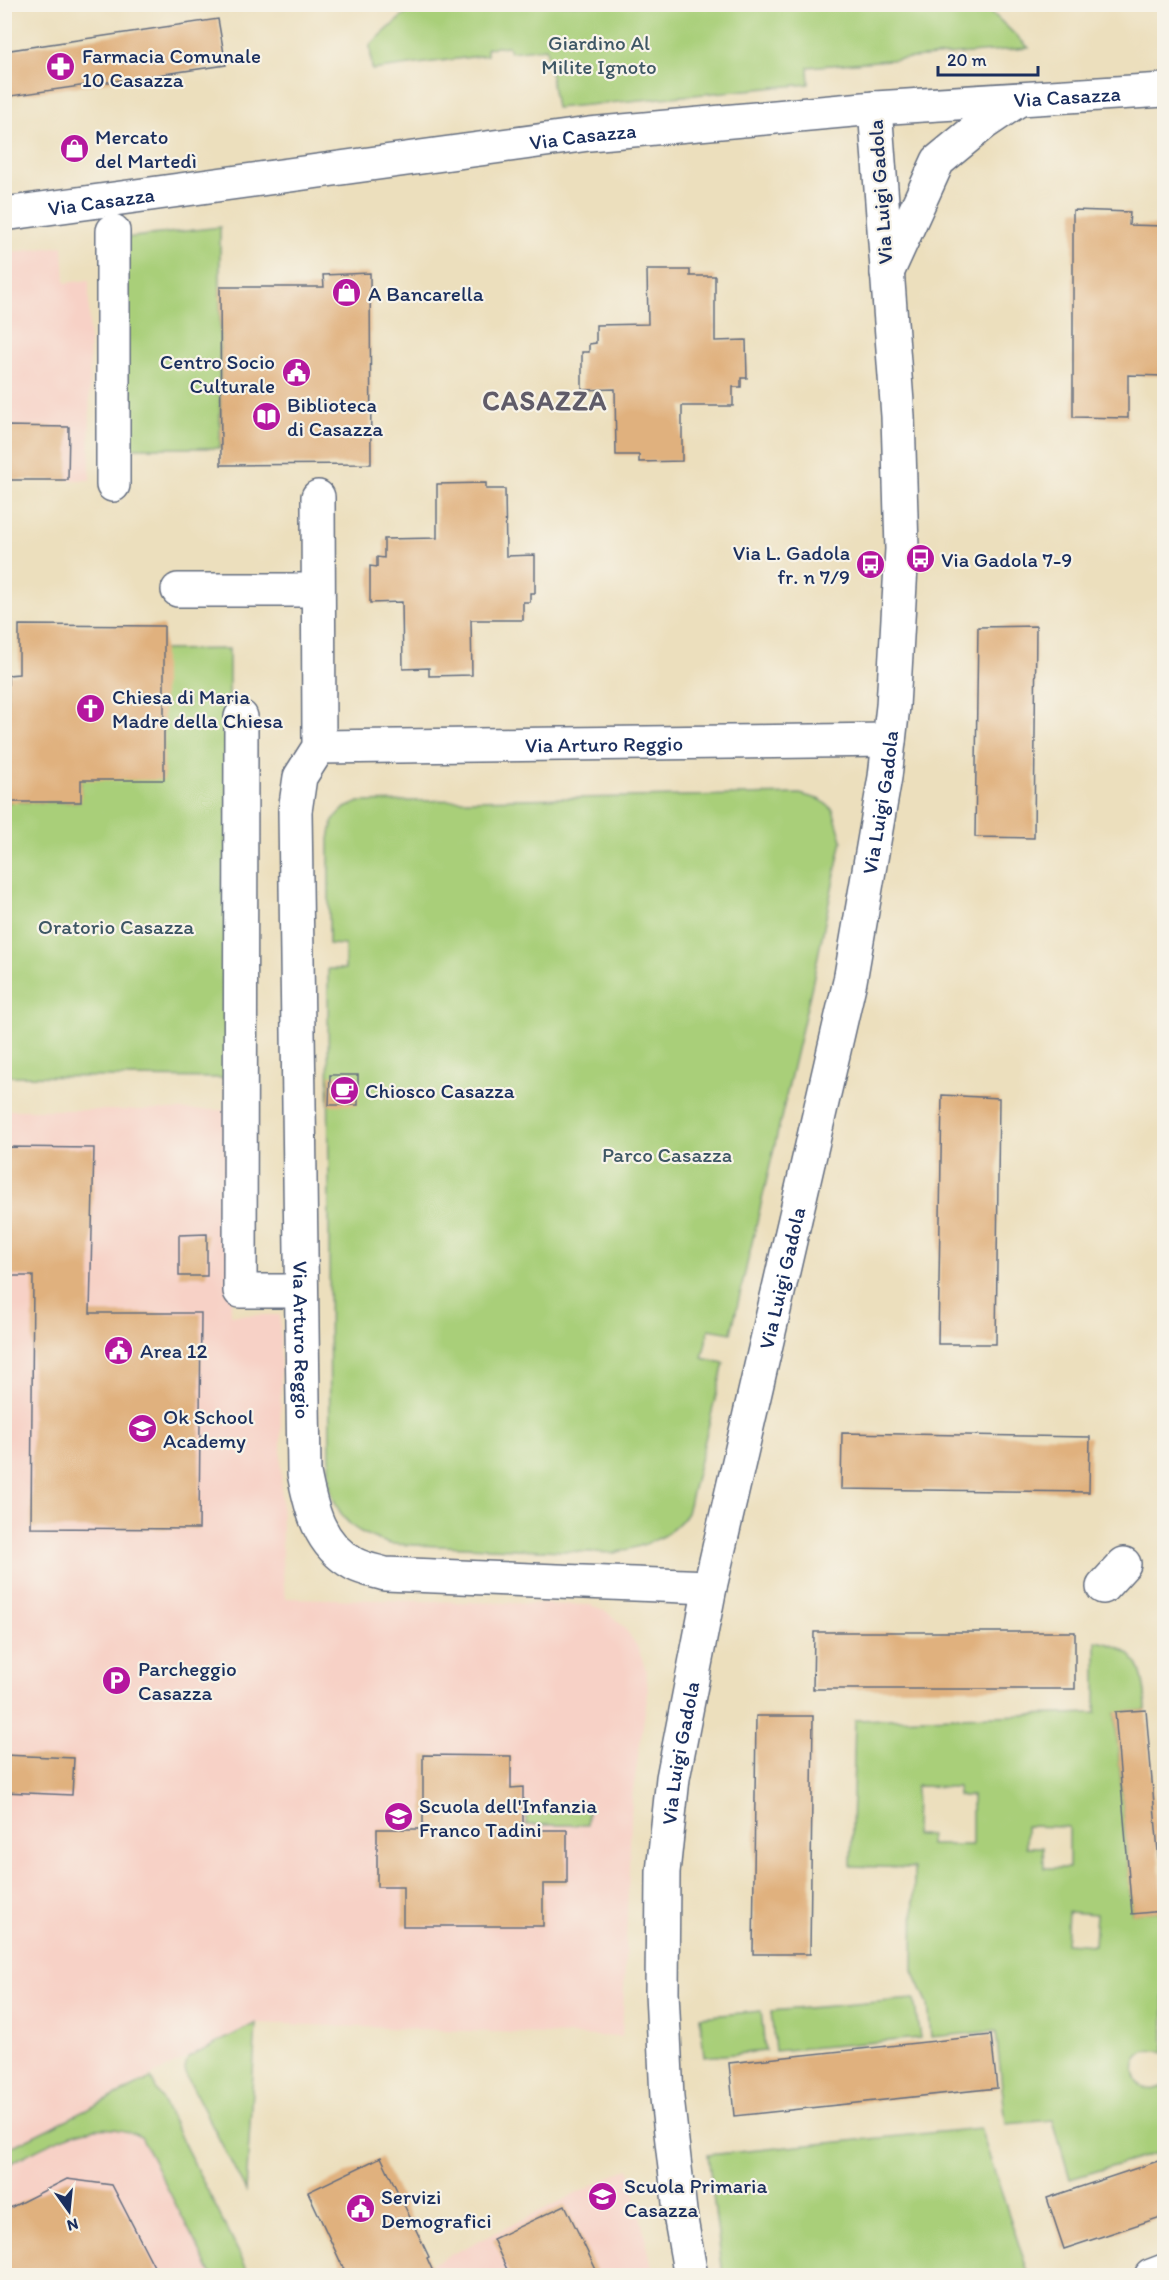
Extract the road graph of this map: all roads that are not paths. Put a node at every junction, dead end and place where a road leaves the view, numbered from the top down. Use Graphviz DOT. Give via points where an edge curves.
graph roads {
  1 [pos="1164,90"];
  2 [pos="1020,99"];
  3 [pos="875,108"];
  4 [pos="4,214"];
  5 [pos="113,231"];
  6 [pos="886,276"];
  7 [pos="113,485"];
  8 [pos="318,497"];
  9 [pos="178,590"];
  10 [pos="317,590"];
  11 [pos="241,717"];
  12 [pos="889,740"];
  13 [pos="319,747"];
  14 [pos="292,1291"];
  15 [pos="710,1587"];
  16 [pos="1164,2271"];
  17 [pos="691,2276"];
  18 [pos="1151,2276"];
  1 -- 2 [label="street, Via Casazza"];
  2 -- 3 [label="street, Via Casazza"];
  2 -- 6 [label="street, Via Luigi Gadola" via="938,161"];
  3 -- 4 [label="street, Via Casazza" via="579,136"];
  3 -- 6 [label="street, Via Luigi Gadola"];
  5 -- 7 [label="street"];
  6 -- 12 [label="street, Via Luigi Gadola" via="898,416 902,549"];
  8 -- 10 [label="street"];
  9 -- 10 [label="street"];
  10 -- 13 [label="street"];
  11 -- 14 [label="street" via="240,1291"];
  12 -- 13 [label="street, Via Arturo Reggio"];
  12 -- 15 [label="street, Via Luigi Gadola" via="850,981"];
  13 -- 15 [label="street, Via Arturo Reggio" via="300,777 295,811 304,1473 311,1512 328,1543 354,1564 385,1574"];
  15 -- 17 [label="street, Via Luigi Gadola" via="673,1778 663,1872 662,1992 667,2098"];
  16 -- 18 [label="street"];
}
